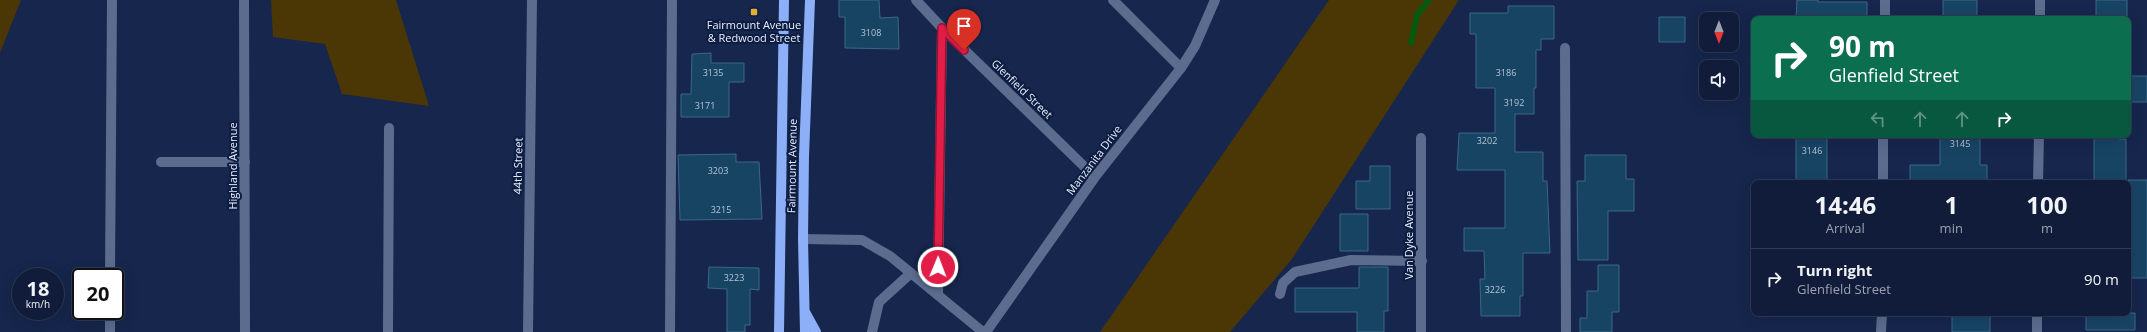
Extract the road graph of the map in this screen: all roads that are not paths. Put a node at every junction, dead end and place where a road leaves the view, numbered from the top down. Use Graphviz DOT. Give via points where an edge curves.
graph roads {
  1 [pos="112,0"];
  2 [pos="244,0"];
  3 [pos="532,0"];
  4 [pos="672,0"];
  5 [pos="784,0"];
  6 [pos="810,0"];
  7 [pos="916,0"];
  8 [pos="1113,0"];
  9 [pos="1215,0"];
  10 [pos="1885,0"];
  11 [pos="2040,0"];
  12 [pos="1885,16"];
  13 [pos="2040,16"];
  14 [pos="942,28"];
  15 [pos="1565,48"];
  16 [pos="1181,68"];
  17 [pos="389,128"];
  18 [pos="1421,138"];
  19 [pos="1883,138"];
  20 [pos="2039,138"];
  21 [pos="161,162"];
  22 [pos="245,162"];
  23 [pos="1095,177"];
  24 [pos="1883,180"];
  25 [pos="2038,180"];
  26 [pos="803,239"];
  27 [pos="1422,261"];
  28 [pos="110,268"];
  29 [pos="911,273"];
  30 [pos="1280,294"];
  31 [pos="938,295"];
  32 [pos="806,312"];
  33 [pos="1882,316"];
  34 [pos="2037,316"];
  35 [pos="110,320"];
  36 [pos="110,332"];
  37 [pos="246,332"];
  38 [pos="388,332"];
  39 [pos="528,332"];
  40 [pos="670,332"];
  41 [pos="779,332"];
  42 [pos="805,332"];
  43 [pos="816,332"];
  44 [pos="872,332"];
  45 [pos="983,332"];
  46 [pos="986,332"];
  47 [pos="1421,332"];
  48 [pos="1566,332"];
  49 [pos="1881,332"];
  50 [pos="2037,332"];
  1 -- 28 [label="street"];
  2 -- 22 [label="street, Highland Avenue"];
  3 -- 39 [label="street, 44th Street"];
  4 -- 40 [label="street"];
  5 -- 41 [label="main road, Fairmount Avenue"];
  6 -- 26 [label="main road, Fairmount Avenue"];
  7 -- 14 [label="street, Glenfield Street"];
  8 -- 16 [label="street"];
  9 -- 16 [label="street, Manzanita Drive" via="1195,46"];
  10 -- 12 [label="street"];
  11 -- 13 [label="street"];
  14 -- 23 [label="street, Glenfield Street"];
  14 -- 31 [label="street"];
  15 -- 48 [label="street"];
  16 -- 23 [label="street, Manzanita Drive"];
  17 -- 38 [label="street"];
  18 -- 27 [label="street, Van Dyke Avenue"];
  19 -- 24 [label="street"];
  20 -- 25 [label="street"];
  21 -- 22 [label="street"];
  22 -- 37 [label="street, Highland Avenue"];
  23 -- 46 [label="street, Manzanita Drive"];
  26 -- 29 [label="street" via="862,240 890,256"];
  26 -- 32 [label="main road, Fairmount Avenue"];
  27 -- 30 [label="street" via="1351,260 1295,272 1283,283"];
  27 -- 47 [label="street, Van Dyke Avenue"];
  29 -- 31 [label="street"];
  29 -- 44 [label="street" via="878,302"];
  31 -- 45 [label="street"];
  32 -- 42 [label="main road, Fairmount Avenue"];
  32 -- 43 [label="main road"];
  33 -- 49 [label="street"];
  34 -- 50 [label="street"];
  35 -- 36 [label="street"];
}
